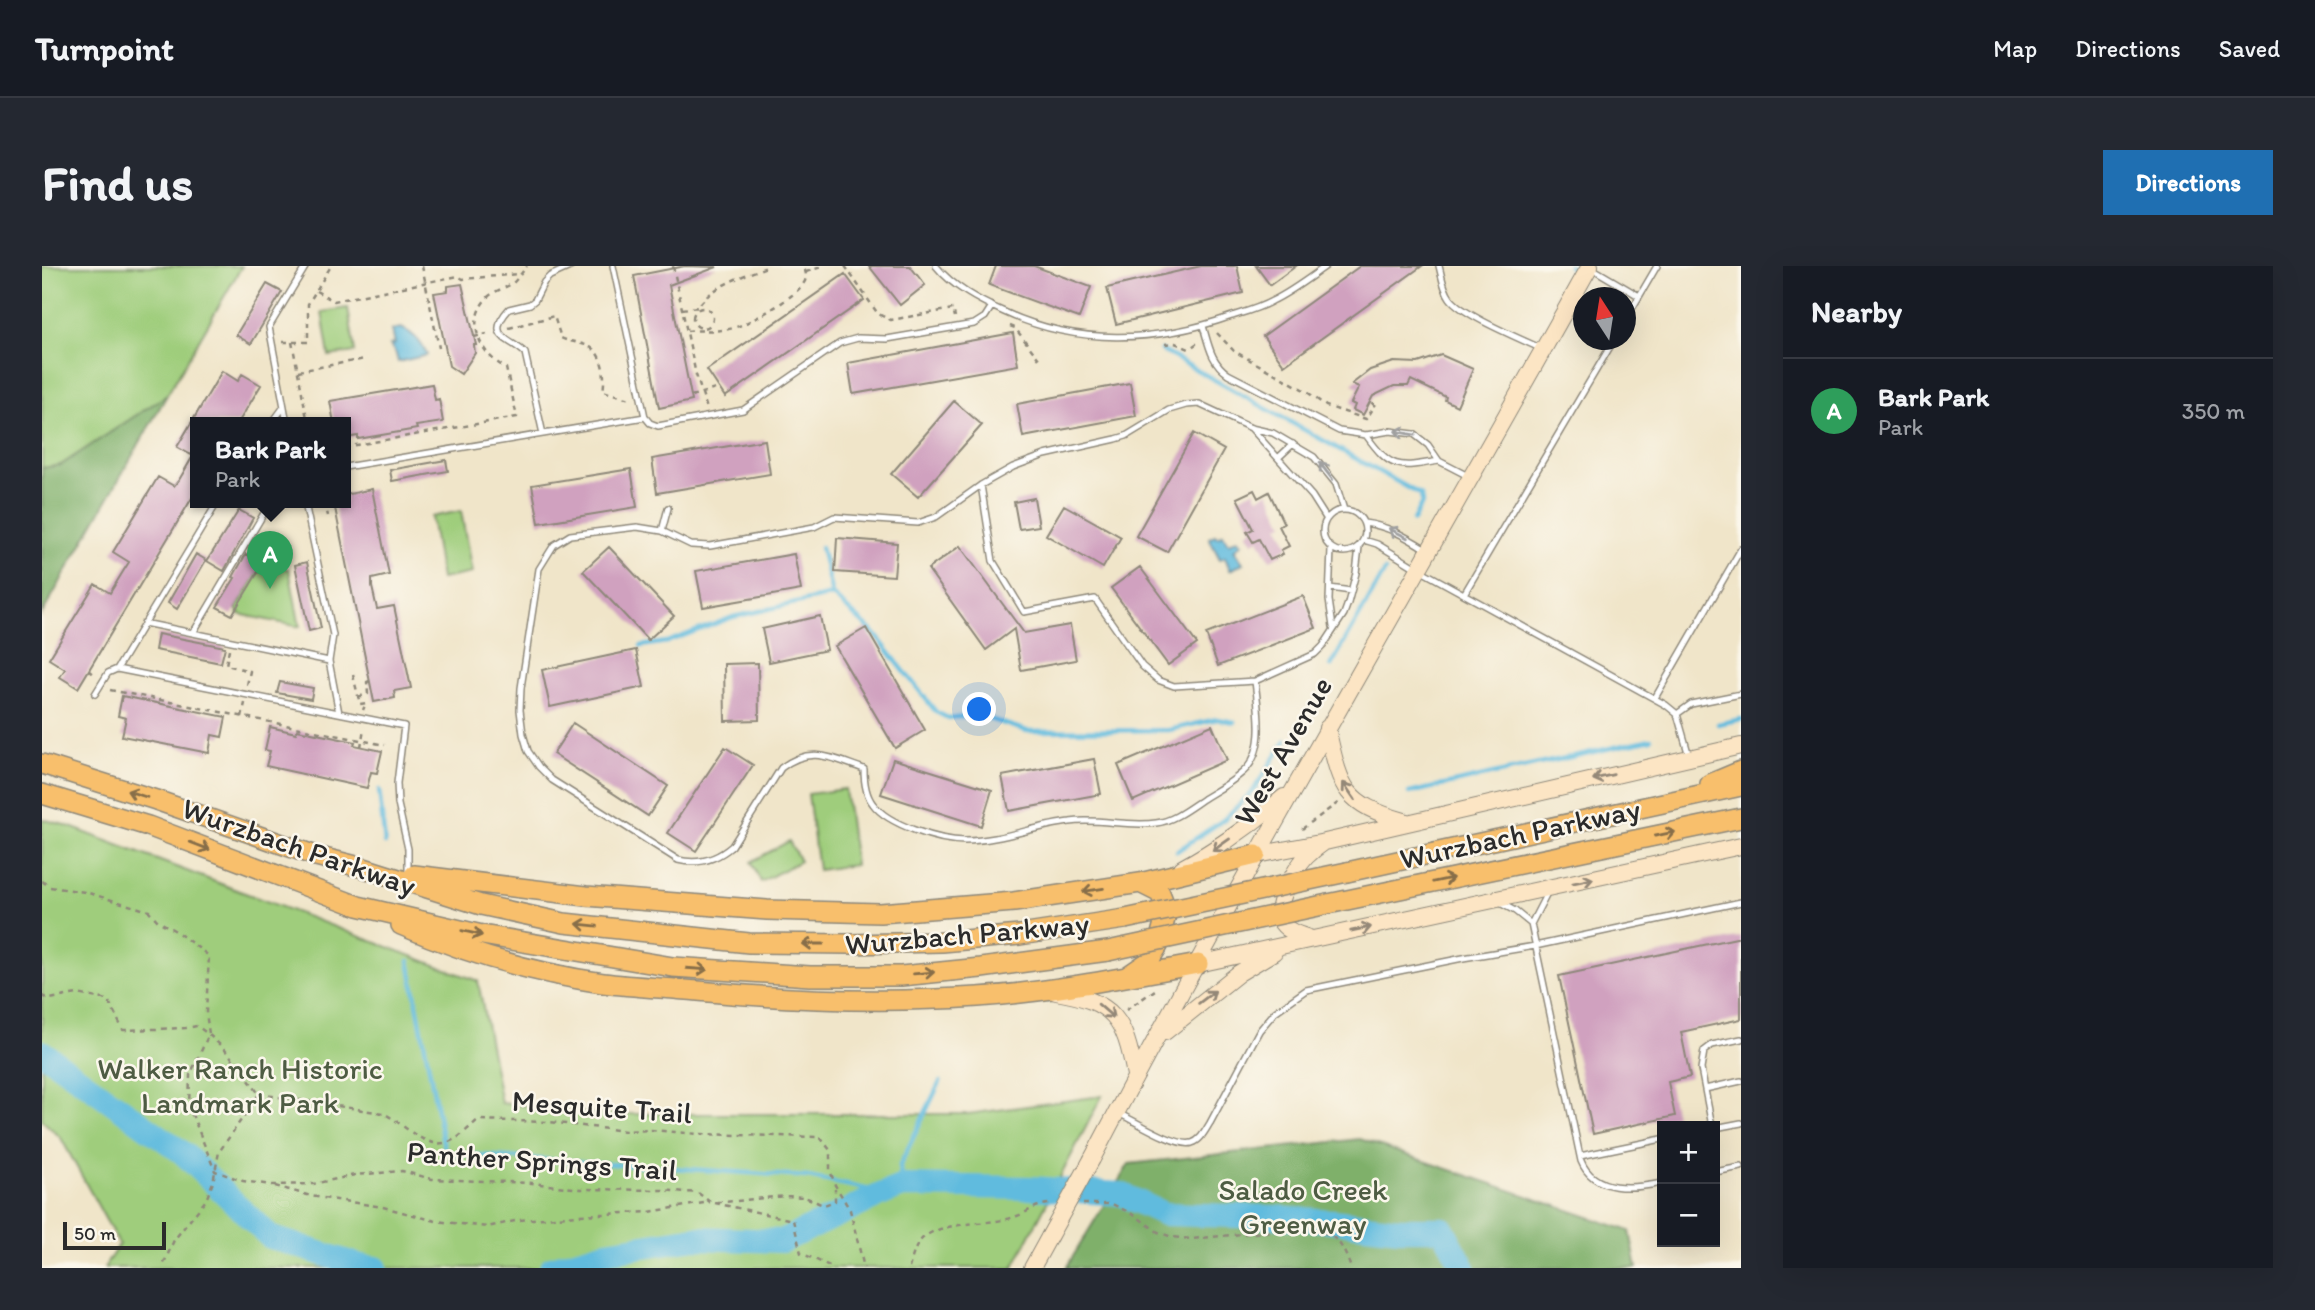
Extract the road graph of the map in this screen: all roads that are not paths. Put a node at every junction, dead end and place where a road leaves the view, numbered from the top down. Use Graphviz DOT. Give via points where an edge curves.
graph roads {
  1 [pos="306,266"];
  2 [pos="572,266"];
  3 [pos="613,266"];
  4 [pos="936,266"];
  5 [pos="1326,266"];
  6 [pos="1439,266"];
  7 [pos="1657,266"];
  8 [pos="1590,267"];
  9 [pos="1639,296"];
  10 [pos="1636,301"];
  11 [pos="992,306"];
  12 [pos="1203,326"];
  13 [pos="1543,350"];
  14 [pos="1608,350"];
  15 [pos="283,408"];
  16 [pos="645,416"];
  17 [pos="276,417"];
  18 [pos="285,417"];
  19 [pos="1251,428"];
  20 [pos="542,434"];
  21 [pos="1366,435"];
  22 [pos="1293,444"];
  23 [pos="1279,458"];
  24 [pos="1439,461"];
  25 [pos="351,466"];
  26 [pos="1470,478"];
  27 [pos="981,485"];
  28 [pos="215,508"];
  29 [pos="267,508"];
  30 [pos="306,508"];
  31 [pos="668,508"];
  32 [pos="1344,510"];
  33 [pos="1326,519"];
  34 [pos="1364,523"];
  35 [pos="662,531"];
  36 [pos="1364,540"];
  37 [pos="1359,547"];
  38 [pos="1331,549"];
  39 [pos="1429,550"];
  40 [pos="1740,552"];
  41 [pos="1741,565"];
  42 [pos="1418,569"];
  43 [pos="1330,588"];
  44 [pos="1351,591"];
  45 [pos="1464,594"];
  46 [pos="144,623"];
  47 [pos="1333,627"];
  48 [pos="193,633"];
  49 [pos="329,661"];
  50 [pos="117,669"];
  51 [pos="1255,681"];
  52 [pos="95,694"];
  53 [pos="1741,694"];
  54 [pos="1655,698"];
  55 [pos="339,713"];
  56 [pos="1677,714"];
  57 [pos="1328,728"];
  58 [pos="1741,746"];
  59 [pos="1689,758"];
  60 [pos="42,764"];
  61 [pos="1741,771"];
  62 [pos="1741,786"];
  63 [pos="1293,788"];
  64 [pos="42,794"];
  65 [pos="1660,803"];
  66 [pos="1735,820"];
  67 [pos="1406,821"];
  68 [pos="1325,842"];
  69 [pos="1741,846"];
  70 [pos="1256,855"];
  71 [pos="364,868"];
  72 [pos="408,874"];
  73 [pos="1165,877"];
  74 [pos="1140,883"];
  75 [pos="1551,887"];
  76 [pos="1494,900"];
  77 [pos="1741,902"];
  78 [pos="358,906"];
  79 [pos="1531,924"];
  80 [pos="1314,939"];
  81 [pos="1284,946"];
  82 [pos="1535,946"];
  83 [pos="1198,964"];
  84 [pos="1125,977"];
  85 [pos="1043,990"];
  86 [pos="1741,1039"];
  87 [pos="1155,1040"];
  88 [pos="1135,1075"];
  89 [pos="1741,1082"];
  90 [pos="1705,1089"];
  91 [pos="1116,1112"];
  92 [pos="1713,1121"];
  93 [pos="1741,1123"];
  94 [pos="1720,1126"];
  95 [pos="1657,1140"];
  96 [pos="1580,1156"];
  97 [pos="1741,1167"];
  98 [pos="1720,1171"];
  99 [pos="1657,1183"];
  100 [pos="1032,1268"];
  1 -- 15 [label="lane" via="269,327"];
  2 -- 20 [label="lane" via="544,282 530,304 509,309 499,325 506,341 525,353"];
  3 -- 16 [label="lane"];
  4 -- 11 [label="lane" via="956,285"];
  5 -- 12 [label="lane" via="1270,303"];
  6 -- 13 [label="lane" via="1451,300"];
  7 -- 9 [label="lane"];
  8 -- 9 [label="lane"];
  8 -- 13 [label="main road, West Avenue"];
  9 -- 10 [label="lane"];
  11 -- 12 [label="lane" via="1057,331 1095,337 1137,338"];
  11 -- 16 [label="lane" via="974,324 840,343 735,413 658,426"];
  12 -- 21 [label="lane" via="1211,355 1228,374 1328,428"];
  13 -- 26 [label="main road, West Avenue"];
  14 -- 45 [label="lane"];
  15 -- 17 [label="lane"];
  15 -- 18 [label="lane"];
  16 -- 20 [label="lane"];
  19 -- 22 [label="lane"];
  19 -- 23 [label="lane"];
  19 -- 27 [label="lane" via="1199,404 1186,405 1126,436 1045,454"];
  20 -- 25 [label="lane"];
  24 -- 21 [label="lane, one-way" via="1414,434"];
  21 -- 24 [label="lane" via="1389,462"];
  22 -- 23 [label="lane"];
  32 -- 22 [label="lane, one-way" via="1336,484 1324,468"];
  23 -- 33 [label="lane"];
  24 -- 26 [label="lane"];
  26 -- 39 [label="main road, West Avenue"];
  27 -- 35 [label="lane" via="936,517 918,523 834,517 814,527 709,547 691,545"];
  27 -- 51 [label="lane" via="993,561 1024,612 1095,599 1142,666 1158,680 1174,686"];
  28 -- 46 [label="lane"];
  29 -- 48 [label="lane"];
  30 -- 49 [label="lane" via="332,635"];
  31 -- 35 [label="lane"];
  32 -- 33 [label="lane"];
  32 -- 34 [label="lane" via="1352,511"];
  33 -- 38 [label="lane" via="1323,538"];
  34 -- 36 [label="lane"];
  39 -- 34 [label="lane, one-way" via="1395,530"];
  35 -- 51 [label="lane" via="637,527 570,535 554,545 539,569 520,710 528,751 552,780 678,860 706,861 723,854 781,768 805,754 864,769 864,786 882,814 942,838 985,839 1084,820 1159,823 1179,815 1251,763 1259,717"];
  36 -- 37 [label="lane"];
  36 -- 42 [label="lane"];
  37 -- 38 [label="lane" via="1345,553"];
  37 -- 44 [label="lane"];
  38 -- 43 [label="lane"];
  39 -- 42 [label="main road, West Avenue"];
  40 -- 41 [label="lane"];
  40 -- 54 [label="lane"];
  42 -- 45 [label="lane"];
  42 -- 57 [label="main road, West Avenue"];
  43 -- 44 [label="lane"];
  43 -- 47 [label="lane"];
  44 -- 47 [label="lane" via="1344,614"];
  45 -- 54 [label="lane"];
  46 -- 48 [label="lane"];
  46 -- 50 [label="lane"];
  47 -- 51 [label="lane" via="1315,654"];
  48 -- 49 [label="lane"];
  49 -- 55 [label="lane"];
  50 -- 52 [label="lane" via="108,673"];
  50 -- 55 [label="lane"];
  53 -- 56 [label="lane" via="1691,704"];
  54 -- 56 [label="lane"];
  55 -- 72 [label="lane" via="404,726 397,793 407,840"];
  56 -- 59 [label="lane"];
  57 -- 63 [label="main road, West Avenue"];
  67 -- 57 [label="main road, one-way" via="1374,812 1354,800 1336,767"];
  58 -- 59 [label="main road, Wurzbach Parkway"];
  59 -- 67 [label="main road, Wurzbach Parkway, one-way"];
  71 -- 60 [label="highway, Wurzbach Parkway, one-way"];
  61 -- 65 [label="highway"];
  62 -- 65 [label="highway, Wurzbach Parkway"];
  63 -- 70 [label="main road, West Avenue"];
  63 -- 73 [label="main road, one-way" via="1253,823"];
  64 -- 78 [label="highway, Wurzbach Parkway, one-way" via="148,826"];
  65 -- 71 [label="highway, Wurzbach Parkway, one-way, bridge" via="1125,919 942,942 749,943 564,922 481,905"];
  78 -- 66 [label="highway, Wurzbach Parkway, one-way, bridge" via="558,950 673,967 810,976 901,976 1108,951"];
  67 -- 68 [label="main road, Wurzbach Parkway"];
  68 -- 70 [label="main road, Wurzbach Parkway"];
  68 -- 80 [label="main road" via="1300,864 1278,906 1280,920 1288,930"];
  75 -- 69 [label="main road, Wurzbach Parkway, one-way"];
  70 -- 73 [label="highway"];
  70 -- 83 [label="main road, West Avenue"];
  71 -- 72 [label="highway"];
  74 -- 72 [label="highway, one-way" via="1014,902 880,913 767,910 586,896"];
  73 -- 74 [label="highway"];
  74 -- 84 [label="highway" via="1160,893 1167,911 1158,946 1148,961"];
  75 -- 76 [label="main road, Wurzbach Parkway"];
  75 -- 79 [label="lane"];
  76 -- 79 [label="lane"];
  80 -- 76 [label="main road, Wurzbach Parkway, one-way"];
  77 -- 82 [label="lane"];
  78 -- 85 [label="highway" via="507,964 603,982 746,996 918,1000"];
  79 -- 82 [label="lane"];
  80 -- 81 [label="main road, Wurzbach Parkway"];
  81 -- 83 [label="main road, Wurzbach Parkway"];
  87 -- 81 [label="main road, one-way" via="1239,973"];
  82 -- 91 [label="lane" via="1306,990 1275,1012 1259,1031 1210,1123 1194,1143 1168,1138"];
  82 -- 96 [label="lane"];
  83 -- 84 [label="highway"];
  83 -- 87 [label="main road, West Avenue"];
  84 -- 85 [label="highway"];
  85 -- 88 [label="main road, one-way" via="1084,997 1108,1011 1129,1043"];
  86 -- 90 [label="lane" via="1704,1051"];
  87 -- 88 [label="main road, West Avenue"];
  88 -- 91 [label="main road, West Avenue"];
  89 -- 90 [label="lane"];
  90 -- 92 [label="lane"];
  91 -- 100 [label="main road, West Avenue, bridge"];
  93 -- 94 [label="lane"];
  95 -- 96 [label="lane"];
  96 -- 99 [label="lane" via="1592,1179 1610,1187"];
  97 -- 98 [label="lane"];
}
